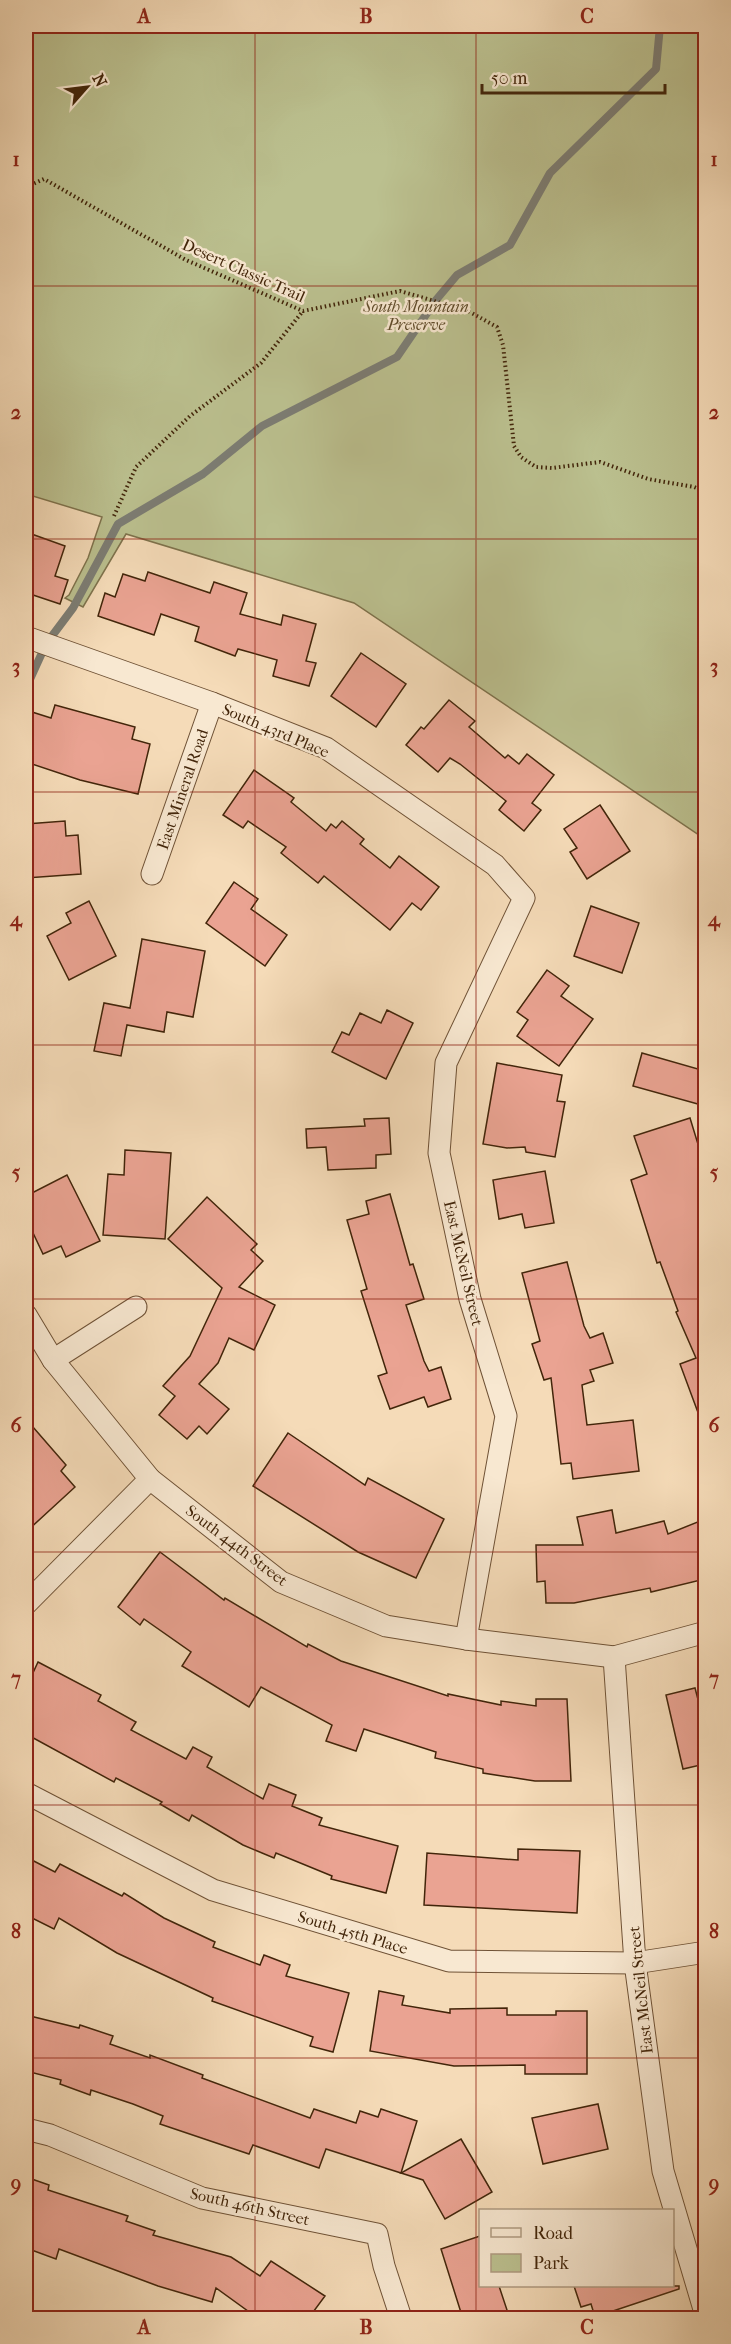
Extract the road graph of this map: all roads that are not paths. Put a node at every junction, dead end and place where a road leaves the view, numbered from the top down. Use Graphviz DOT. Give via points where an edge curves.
graph roads {
  1 [pos="26,637"];
  2 [pos="212,703"];
  3 [pos="152,874"];
  4 [pos="524,898"];
  5 [pos="136,1307"];
  6 [pos="26,1315"];
  7 [pos="53,1360"];
  8 [pos="150,1479"];
  9 [pos="26,1604"];
  10 [pos="705,1632"];
  11 [pos="466,1639"];
  12 [pos="614,1657"];
  13 [pos="26,1793"];
  14 [pos="705,1952"];
  15 [pos="635,1963"];
  16 [pos="26,2128"];
  17 [pos="705,2316"];
  18 [pos="401,2319"];
  1 -- 2 [label="street, South 43rd Place"];
  2 -- 3 [label="street, East Mineral Road"];
  2 -- 4 [label="street, South 43rd Place" via="326,748 495,865"];
  4 -- 11 [label="street, East McNeil Street" via="446,1063 439,1153 470,1299 506,1416"];
  5 -- 7 [label="street"];
  6 -- 7 [label="street, South 44th Street"];
  7 -- 8 [label="street, South 44th Street"];
  8 -- 9 [label="street"];
  8 -- 11 [label="street, South 44th Street" via="280,1582 386,1626"];
  10 -- 12 [label="street, South 44th Street"];
  11 -- 12 [label="street, South 44th Street"];
  12 -- 15 [label="street, East McNeil Street"];
  13 -- 15 [label="street, South 45th Place" via="213,1890 448,1961"];
  14 -- 15 [label="street, South 45th Place"];
  15 -- 17 [label="street, East McNeil Street" via="663,2171"];
  16 -- 18 [label="street, South 46th Street" via="202,2198 377,2234"];
}
